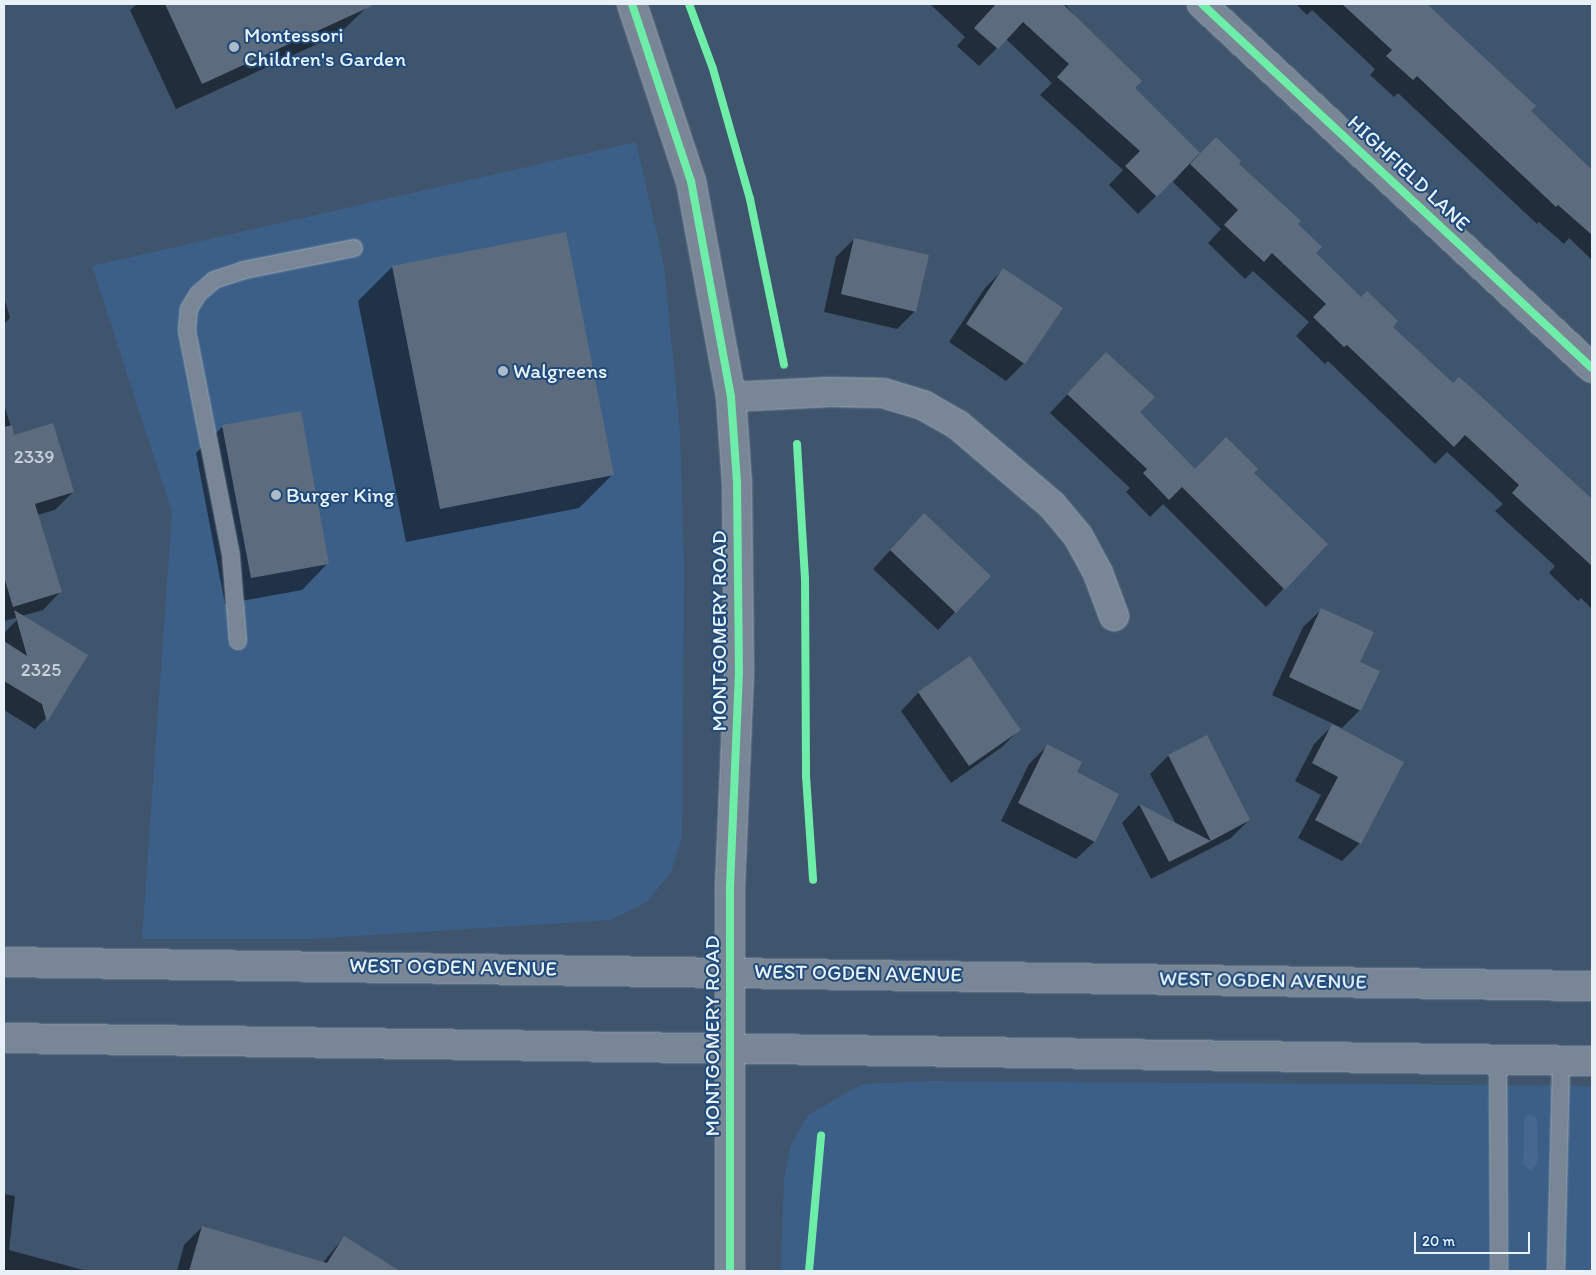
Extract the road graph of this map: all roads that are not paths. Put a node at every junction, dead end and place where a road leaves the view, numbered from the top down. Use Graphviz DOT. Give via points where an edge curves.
graph roads {
  1 [pos="632,4"];
  2 [pos="1202,4"];
  3 [pos="354,248"];
  4 [pos="1592,368"];
  5 [pos="731,397"];
  6 [pos="1114,616"];
  7 [pos="238,641"];
  8 [pos="4,962"];
  9 [pos="730,971"];
  10 [pos="1592,986"];
  11 [pos="4,1038"];
  12 [pos="730,1048"];
  13 [pos="1561,1060"];
  14 [pos="1498,1061"];
  15 [pos="1592,1061"];
  16 [pos="730,1271"];
  17 [pos="1499,1271"];
  18 [pos="1556,1271"];
  1 -- 5 [label="main road, MONTGOMERY ROAD" via="690,181"];
  2 -- 4 [label="main road, HIGHFIELD LANE"];
  3 -- 7 [label="lane" via="244,270 214,280 198,294 189,309 187,330 231,555"];
  5 -- 6 [label="main road" via="882,393 923,405 958,425 1052,505 1078,536 1094,565"];
  5 -- 9 [label="main road, MONTGOMERY ROAD" via="738,482 739,672"];
  8 -- 9 [label="main road, WEST OGDEN AVENUE"];
  9 -- 10 [label="main road, WEST OGDEN AVENUE"];
  9 -- 12 [label="main road, MONTGOMERY ROAD"];
  11 -- 12 [label="main road"];
  12 -- 14 [label="main road"];
  12 -- 16 [label="main road, MONTGOMERY ROAD"];
  13 -- 14 [label="main road"];
  13 -- 15 [label="main road"];
  13 -- 18 [label="lane"];
  14 -- 17 [label="lane"];
}
